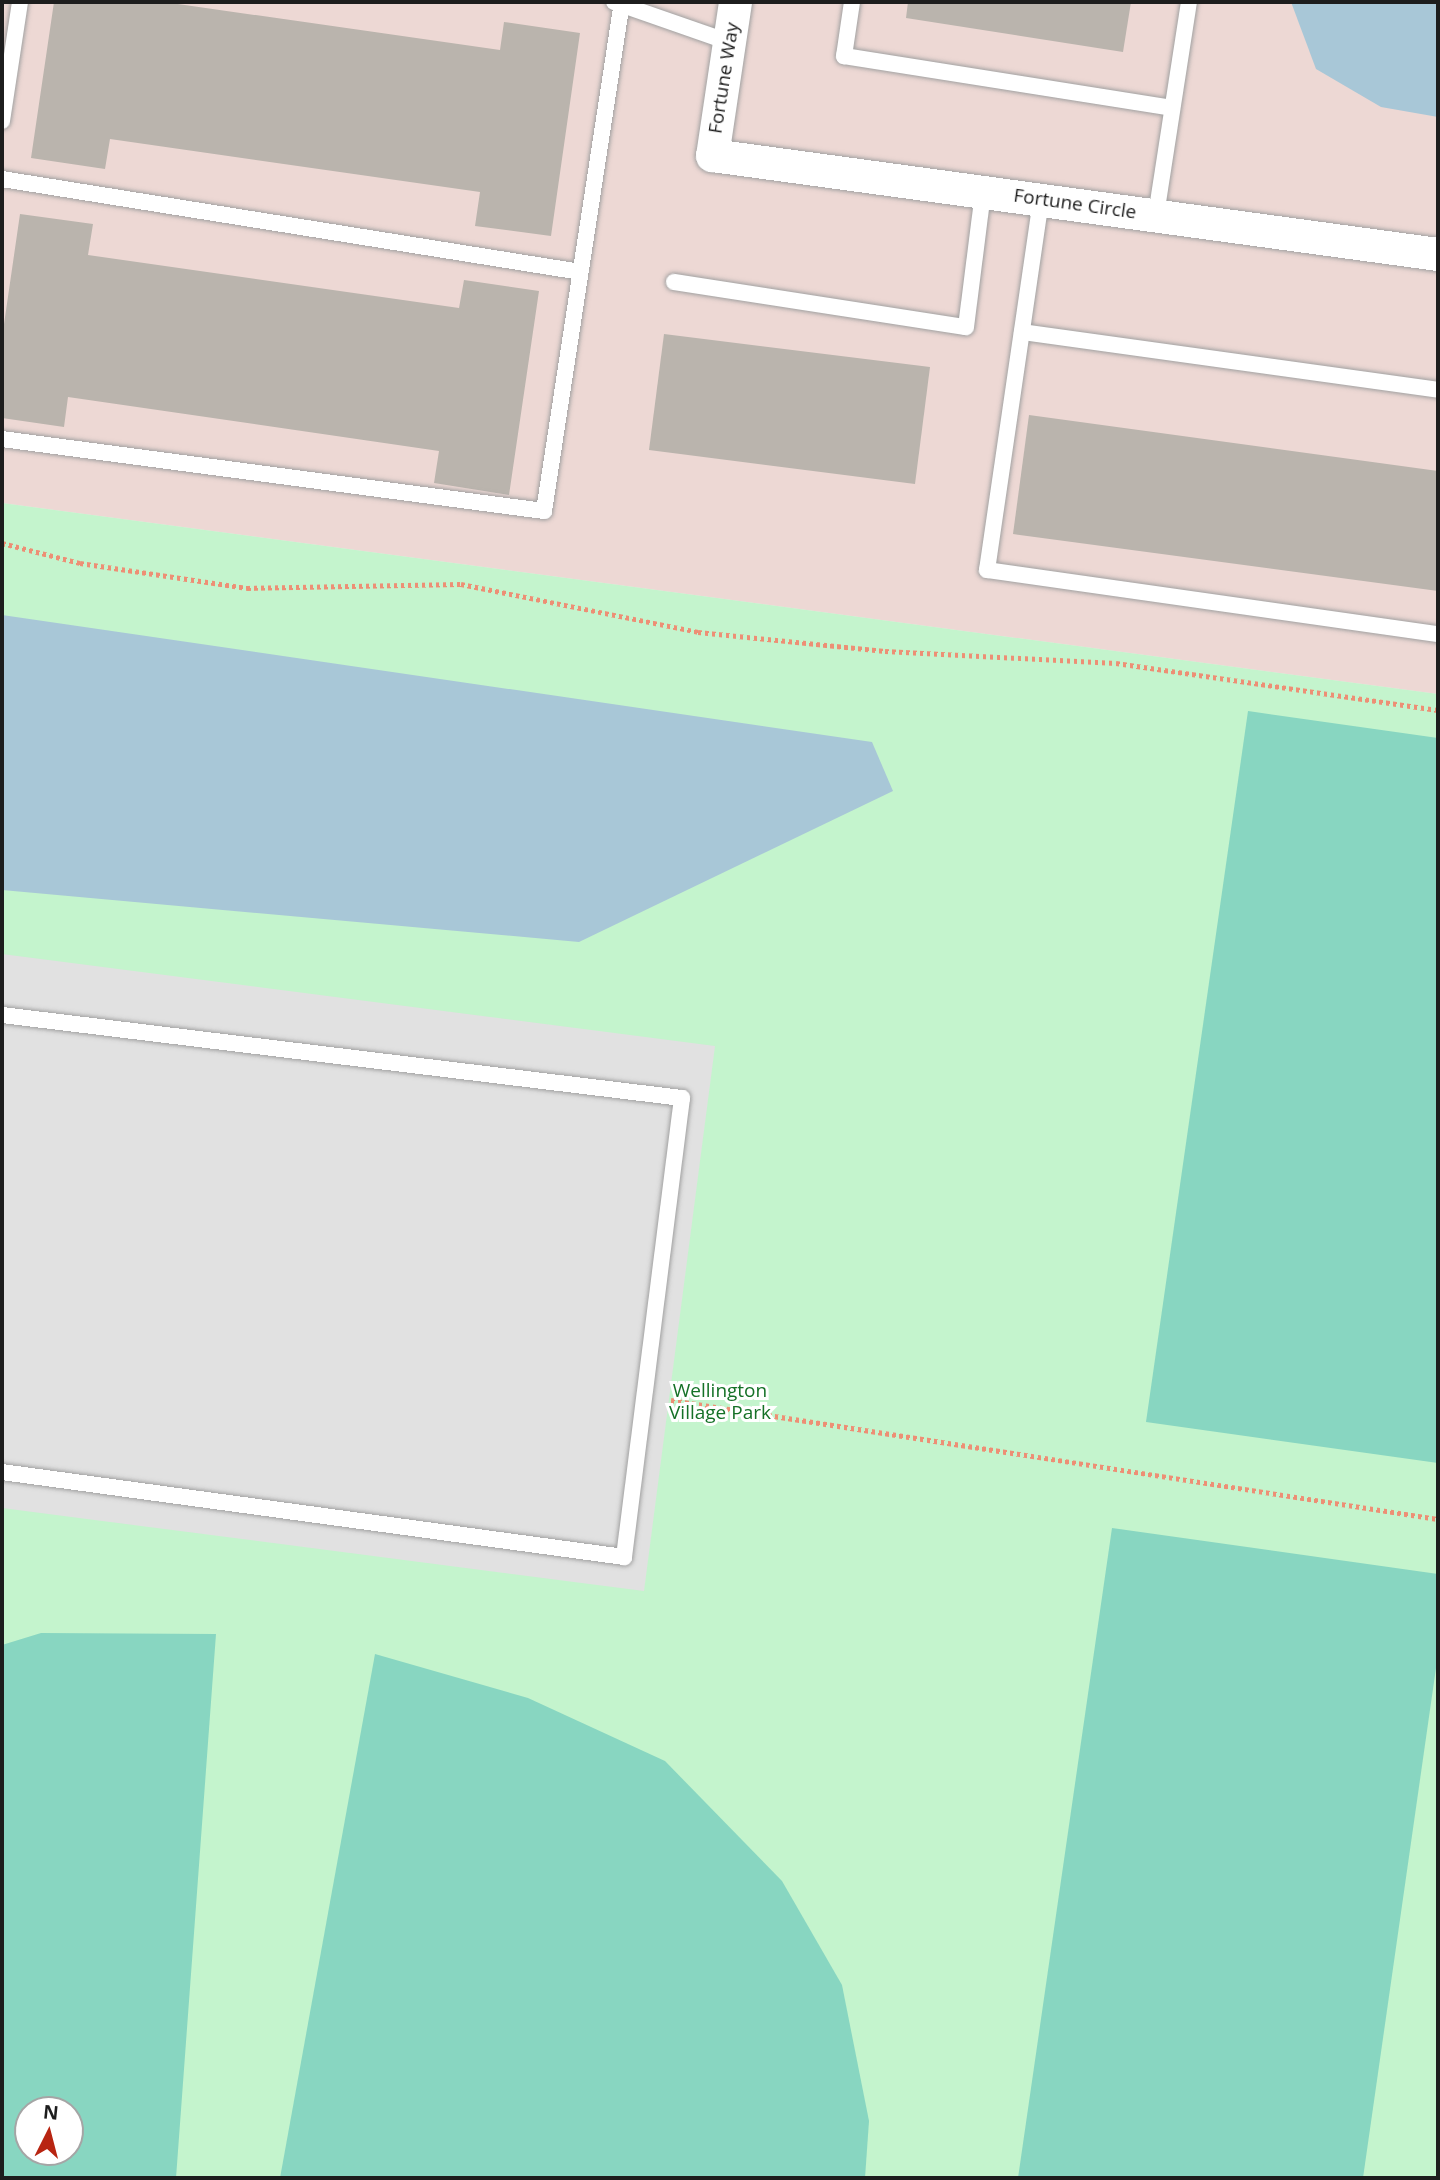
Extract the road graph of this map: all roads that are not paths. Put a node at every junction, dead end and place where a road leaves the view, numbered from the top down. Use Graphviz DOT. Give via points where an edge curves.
graph roads {
  1 [pos="20,2"];
  2 [pos="619,2"];
  3 [pos="735,2"];
  4 [pos="852,2"];
  5 [pos="1189,2"];
  6 [pos="729,42"];
  7 [pos="1172,108"];
  8 [pos="2,121"];
  9 [pos="712,155"];
  10 [pos="2,178"];
  11 [pos="983,192"];
  12 [pos="1041,200"];
  13 [pos="1156,215"];
  14 [pos="1438,254"];
  15 [pos="581,271"];
  16 [pos="674,282"];
  17 [pos="1022,331"];
  18 [pos="1438,390"];
  19 [pos="2,439"];
  20 [pos="1438,635"];
  21 [pos="2,1015"];
  22 [pos="2,1472"];
  1 -- 8 [label="lane"];
  2 -- 6 [label="lane"];
  2 -- 15 [label="lane"];
  3 -- 6 [label="street, Fortune Way"];
  4 -- 7 [label="lane" via="844,56"];
  5 -- 7 [label="lane"];
  6 -- 9 [label="street, Fortune Way"];
  7 -- 13 [label="lane"];
  9 -- 11 [label="street, Fortune Circle"];
  10 -- 15 [label="lane"];
  11 -- 12 [label="street, Fortune Circle"];
  11 -- 16 [label="lane" via="966,327"];
  12 -- 13 [label="street, Fortune Circle"];
  12 -- 17 [label="lane"];
  13 -- 14 [label="street, Fortune Circle"];
  15 -- 19 [label="lane" via="544,511"];
  17 -- 18 [label="lane"];
  17 -- 20 [label="lane" via="987,570"];
  21 -- 22 [label="lane" via="682,1098 624,1557"];
}
